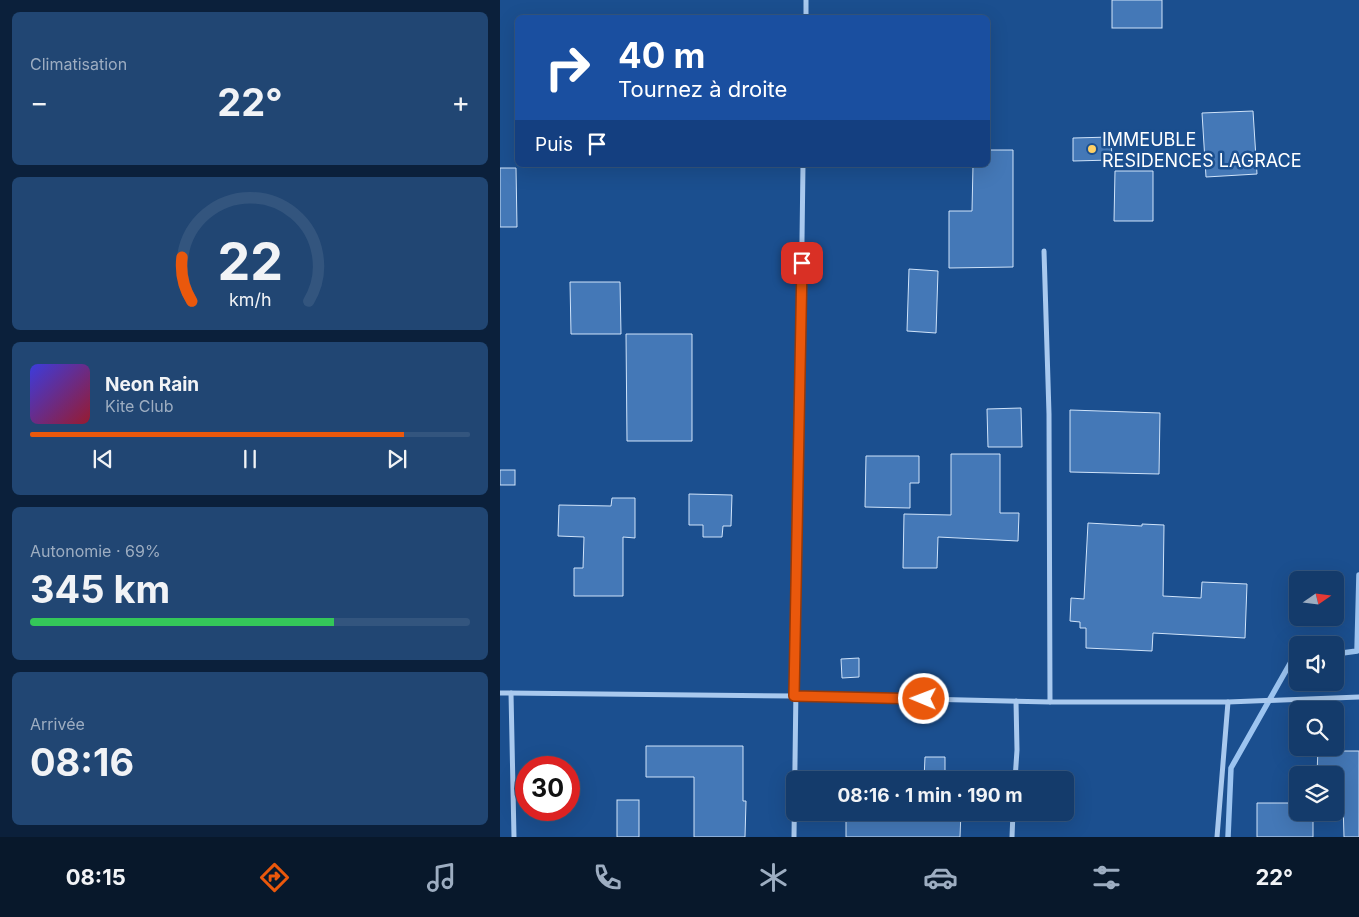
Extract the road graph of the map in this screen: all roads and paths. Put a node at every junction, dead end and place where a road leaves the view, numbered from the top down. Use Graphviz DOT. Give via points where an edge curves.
graph roads {
  1 [pos="806,0"];
  2 [pos="806,15"];
  3 [pos="803,167"];
  4 [pos="1044,251"];
  5 [pos="500,693"];
  6 [pos="511,693"];
  7 [pos="794,696"];
  8 [pos="1359,698"];
  9 [pos="1016,701"];
  10 [pos="1050,702"];
  11 [pos="1228,702"];
  12 [pos="1016,771"];
  13 [pos="1013,821"];
  14 [pos="514,837"];
  15 [pos="794,837"];
  16 [pos="1012,837"];
  17 [pos="1217,837"];
  1 -- 2 [label="street"];
  3 -- 7 [label="street"];
  4 -- 10 [label="street" via="1049,423"];
  5 -- 6 [label="street"];
  6 -- 7 [label="street"];
  6 -- 14 [label="street"];
  7 -- 9 [label="street"];
  7 -- 15 [label="street"];
  8 -- 11 [label="street"];
  9 -- 10 [label="street"];
  9 -- 12 [label="street"];
  10 -- 11 [label="street"];
  11 -- 17 [label="street"];
  13 -- 16 [label="street"];
}
